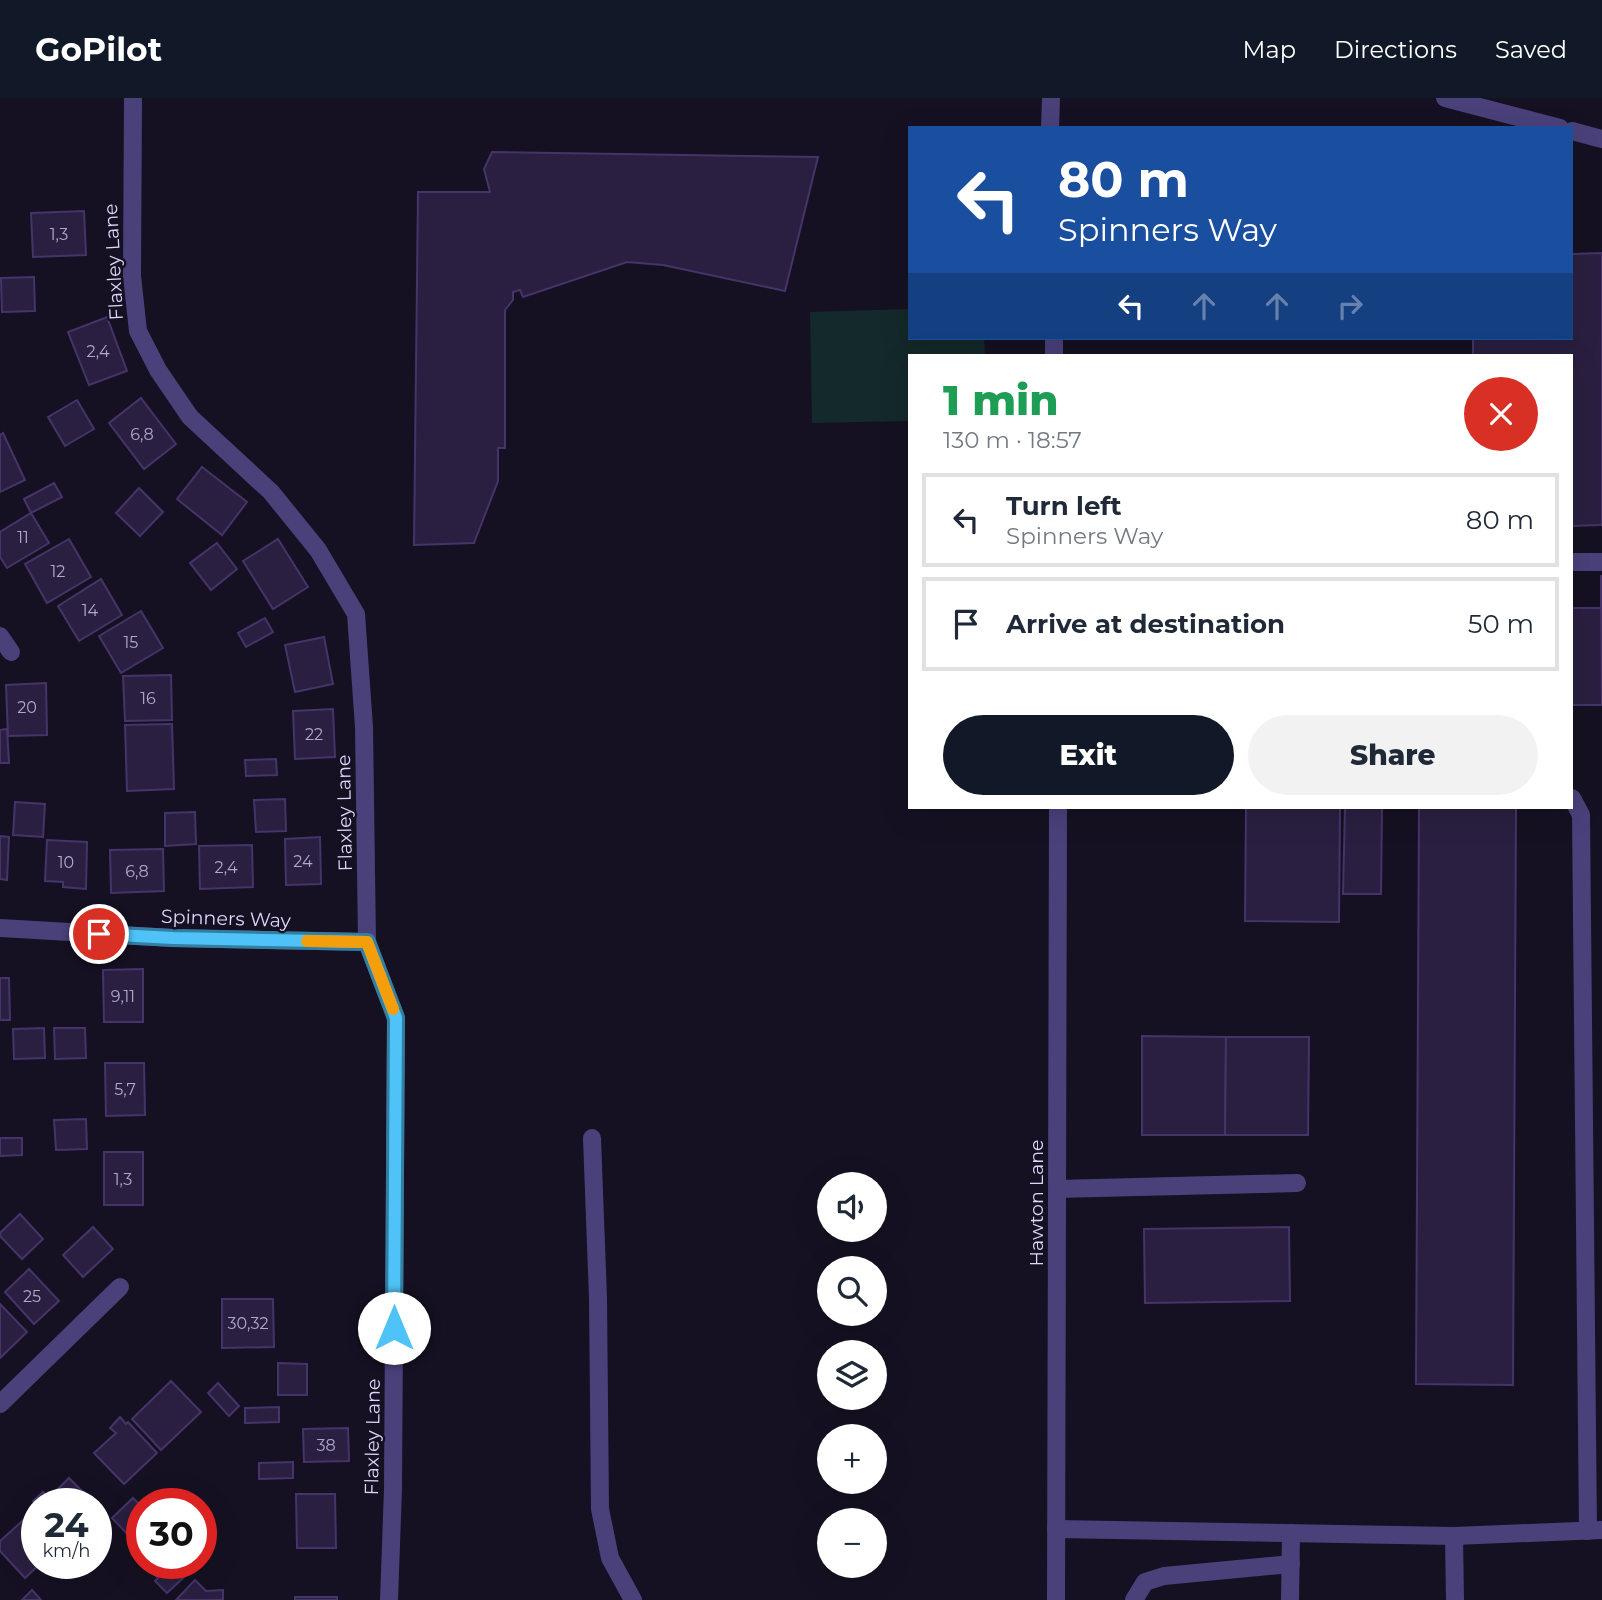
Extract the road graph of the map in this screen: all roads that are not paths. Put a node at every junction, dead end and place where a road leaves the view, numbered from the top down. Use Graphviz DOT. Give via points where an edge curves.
graph roads {
  1 [pos="133,98"];
  2 [pos="1051,98"];
  3 [pos="1446,98"];
  4 [pos="1050,126"];
  5 [pos="1552,126"];
  6 [pos="1573,131"];
  7 [pos="1602,139"];
  8 [pos="1573,562"];
  9 [pos="1602,562"];
  10 [pos="0,636"];
  11 [pos="11,652"];
  12 [pos="1573,800"];
  13 [pos="1058,809"];
  14 [pos="0,928"];
  15 [pos="367,942"];
  16 [pos="592,1138"];
  17 [pos="1297,1183"];
  18 [pos="1057,1189"];
  19 [pos="120,1287"];
  20 [pos="0,1404"];
  21 [pos="1056,1529"];
  22 [pos="1595,1531"];
  23 [pos="1291,1533"];
  24 [pos="1454,1536"];
  25 [pos="1291,1564"];
  26 [pos="389,1600"];
  27 [pos="633,1600"];
  28 [pos="1056,1600"];
  29 [pos="1134,1600"];
  30 [pos="1290,1600"];
  31 [pos="1455,1600"];
  1 -- 15 [label="street, Flaxley Lane" via="132,276 138,331 190,417 271,492 318,550 356,614 364,727"];
  2 -- 4 [label="street"];
  3 -- 5 [label="street"];
  6 -- 7 [label="street"];
  8 -- 9 [label="street"];
  10 -- 11 [label="street"];
  12 -- 22 [label="street" via="1581,814"];
  13 -- 18 [label="street, Hawton Lane"];
  14 -- 15 [label="street, Spinners Way"];
  15 -- 26 [label="street, Flaxley Lane" via="396,1018"];
  16 -- 27 [label="street" via="600,1509 610,1559"];
  17 -- 18 [label="street"];
  18 -- 21 [label="street, Hawton Lane"];
  19 -- 20 [label="street"];
  21 -- 23 [label="street"];
  21 -- 28 [label="street, Hawton Lane"];
  22 -- 24 [label="street"];
  23 -- 24 [label="street"];
  23 -- 25 [label="street"];
  24 -- 31 [label="street"];
  25 -- 29 [label="street" via="1164,1576 1145,1582"];
  25 -- 30 [label="street"];
}
